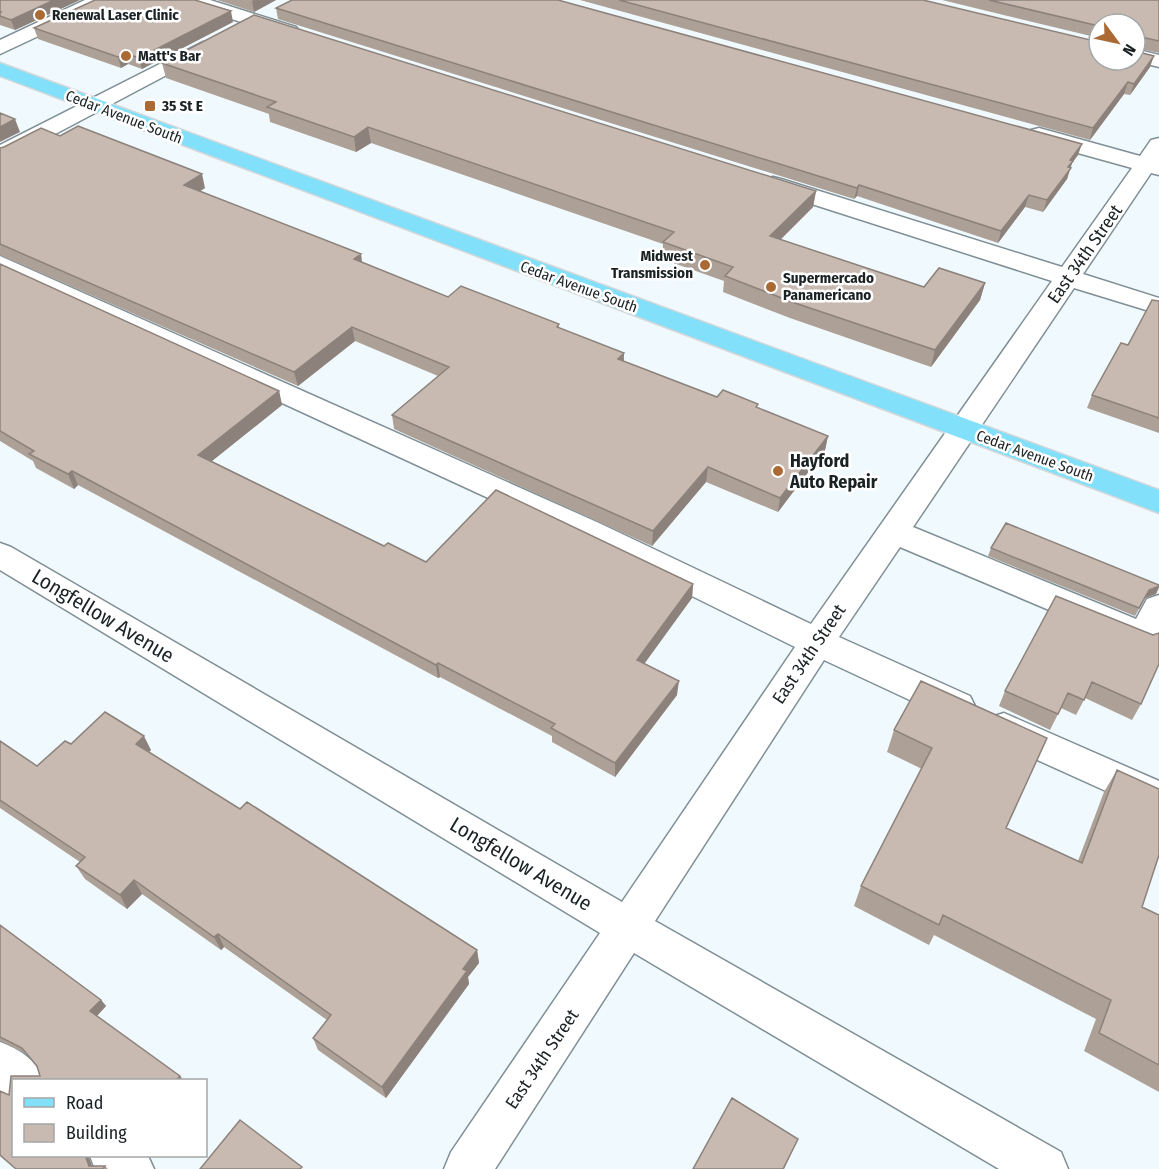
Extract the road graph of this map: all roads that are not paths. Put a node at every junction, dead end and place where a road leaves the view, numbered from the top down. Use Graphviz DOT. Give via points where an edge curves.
graph roads {
  1 [pos="100,0"];
  2 [pos="191,0"];
  3 [pos="275,10"];
  4 [pos="255,21"];
  5 [pos="315,39"];
  6 [pos="0,48"];
  7 [pos="0,69"];
  8 [pos="93,105"];
  9 [pos="1021,129"];
  10 [pos="0,154"];
  11 [pos="1155,159"];
  12 [pos="747,176"];
  13 [pos="0,264"];
  14 [pos="1068,278"];
  15 [pos="1159,306"];
  16 [pos="964,430"];
  17 [pos="1159,502"];
  18 [pos="892,531"];
  19 [pos="0,555"];
  20 [pos="1159,608"];
  21 [pos="817,642"];
  22 [pos="1159,799"];
  23 [pos="629,928"];
  24 [pos="0,1064"];
  25 [pos="20,1079"];
  26 [pos="115,1157"];
  27 [pos="130,1169"];
  28 [pos="468,1169"];
  29 [pos="1044,1169"];
  1 -- 6 [label="street"];
  2 -- 4 [label="street"];
  3 -- 4 [label="street"];
  4 -- 5 [label="street"];
  4 -- 8 [label="street"];
  7 -- 8 [label="main road, Cedar Avenue South"];
  8 -- 10 [label="street"];
  8 -- 16 [label="main road, Cedar Avenue South"];
  9 -- 11 [label="street"];
  11 -- 14 [label="street, East 34th Street"];
  12 -- 14 [label="street"];
  13 -- 21 [label="street" via="588,531"];
  14 -- 15 [label="street"];
  14 -- 16 [label="street, East 34th Street"];
  16 -- 17 [label="main road, Cedar Avenue South"];
  16 -- 18 [label="street, East 34th Street"];
  18 -- 20 [label="street" via="1144,636"];
  18 -- 21 [label="street, East 34th Street"];
  19 -- 23 [label="street, Longfellow Avenue"];
  21 -- 22 [label="street"];
  21 -- 23 [label="street, East 34th Street"];
  23 -- 28 [label="street, East 34th Street"];
  23 -- 29 [label="street, Longfellow Avenue"];
  24 -- 25 [label="street"];
  26 -- 27 [label="street"];
}
